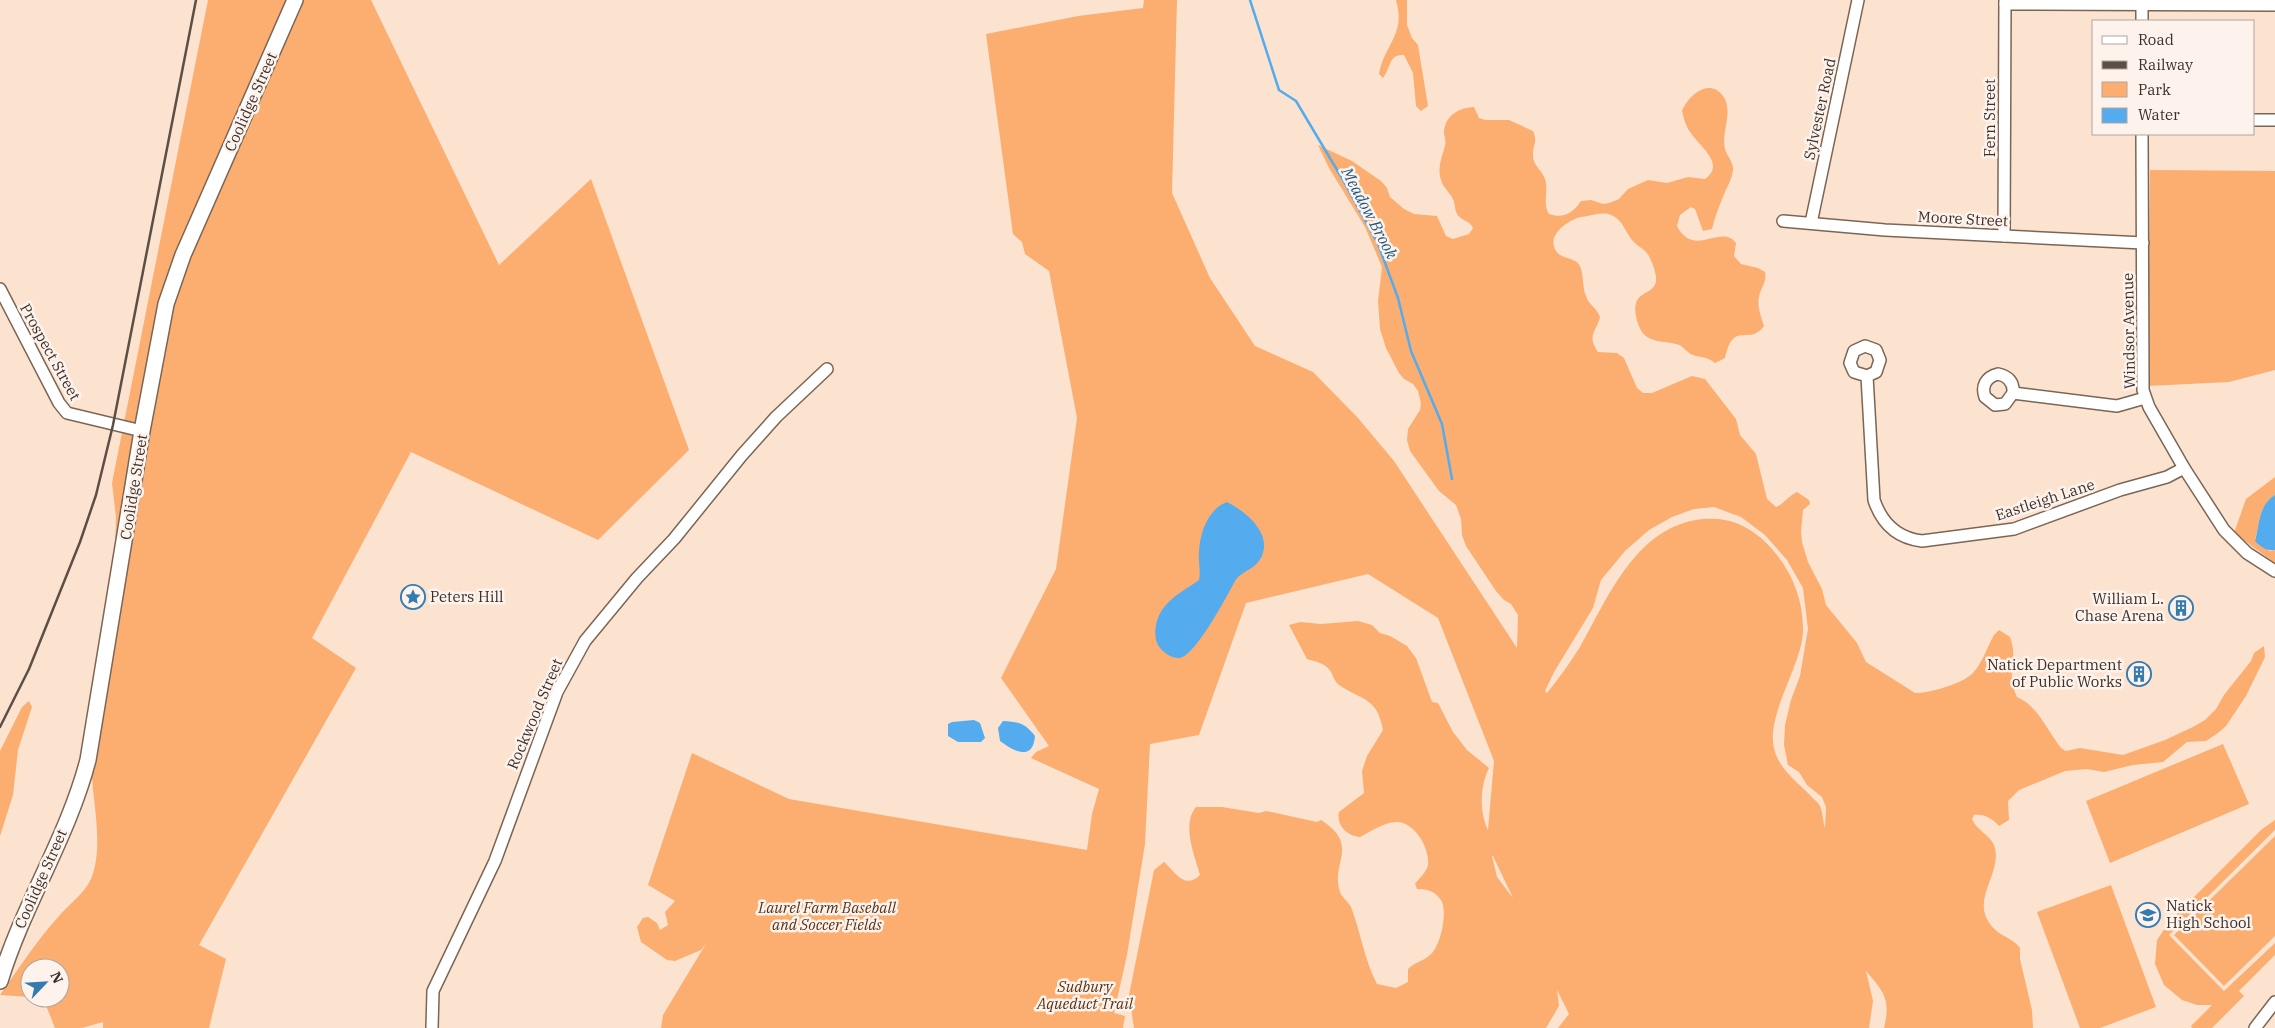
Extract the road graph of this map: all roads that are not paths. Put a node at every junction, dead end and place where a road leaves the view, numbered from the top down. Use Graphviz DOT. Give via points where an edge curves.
graph roads {
  1 [pos="295,0"];
  2 [pos="1858,0"];
  3 [pos="2005,2"];
  4 [pos="2218,2"];
  5 [pos="2142,5"];
  6 [pos="2275,5"];
  7 [pos="2142,20"];
  8 [pos="2255,120"];
  9 [pos="2275,120"];
  10 [pos="2142,135"];
  11 [pos="1783,221"];
  12 [pos="1811,223"];
  13 [pos="2004,236"];
  14 [pos="2143,243"];
  15 [pos="0,289"];
  16 [pos="827,369"];
  17 [pos="1867,376"];
  18 [pos="2013,393"];
  19 [pos="2145,398"];
  20 [pos="142,431"];
  21 [pos="2184,468"];
  22 [pos="2275,571"];
  23 [pos="0,981"];
  24 [pos="2275,1002"];
  25 [pos="432,1028"];
  26 [pos="2255,1028"];
  1 -- 20 [label="main road, Coolidge Street" via="174,277"];
  2 -- 12 [label="street, Sylvester Road"];
  3 -- 5 [label="street"];
  3 -- 13 [label="street, Fern Street"];
  4 -- 5 [label="street"];
  4 -- 6 [label="street"];
  5 -- 7 [label="street"];
  8 -- 9 [label="street"];
  10 -- 14 [label="street, Windsor Avenue"];
  11 -- 12 [label="street, Moore Street"];
  12 -- 13 [label="street, Moore Street"];
  13 -- 14 [label="street, Moore Street"];
  14 -- 19 [label="street, Windsor Avenue" via="2142,382"];
  15 -- 20 [label="street, Prospect Street" via="67,413"];
  16 -- 25 [label="street, Rockwood Street" via="776,416 585,641 557,692 495,861 432,991"];
  17 -- 21 [label="street, Eastleigh Lane" via="1874,500 1887,525 1896,534 1910,540 1922,542 2014,529 2120,490 2167,477"];
  18 -- 19 [label="street" via="2117,406"];
  19 -- 21 [label="street, Windsor Avenue"];
  20 -- 23 [label="main road, Coolidge Street" via="86,769 71,811 20,924"];
  21 -- 22 [label="street, Windsor Avenue" via="2231,538"];
  24 -- 26 [label="street"];
}
